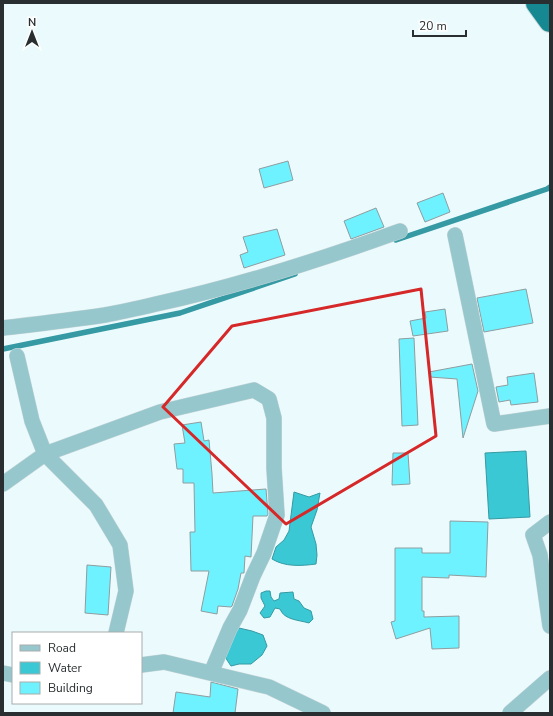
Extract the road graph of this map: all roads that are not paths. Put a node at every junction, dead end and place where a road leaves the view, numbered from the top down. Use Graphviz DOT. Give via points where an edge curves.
graph roads {
  1 [pos="537,3"];
  2 [pos="550,21"];
  3 [pos="400,231"];
  4 [pos="455,235"];
  5 [pos="3,328"];
  6 [pos="16,356"];
  7 [pos="550,416"];
  8 [pos="45,454"];
  9 [pos="3,484"];
  10 [pos="550,522"];
  11 [pos="550,626"];
  12 [pos="116,632"];
  13 [pos="142,664"];
  14 [pos="211,673"];
  15 [pos="550,678"];
  16 [pos="323,713"];
  17 [pos="510,713"];
  1 -- 2 [label="highway"];
  3 -- 5 [label="street" via="232,286 106,315"];
  4 -- 7 [label="street" via="494,424"];
  6 -- 8 [label="street" via="32,421"];
  8 -- 9 [label="street"];
  8 -- 12 [label="street" via="96,505 120,546 126,591"];
  8 -- 14 [label="street" via="160,412 254,390 269,399 274,418 277,515 264,553"];
  10 -- 11 [label="street" via="533,535 540,555"];
  13 -- 14 [label="street" via="164,662"];
  14 -- 16 [label="street" via="269,687"];
  15 -- 17 [label="street"];
}
